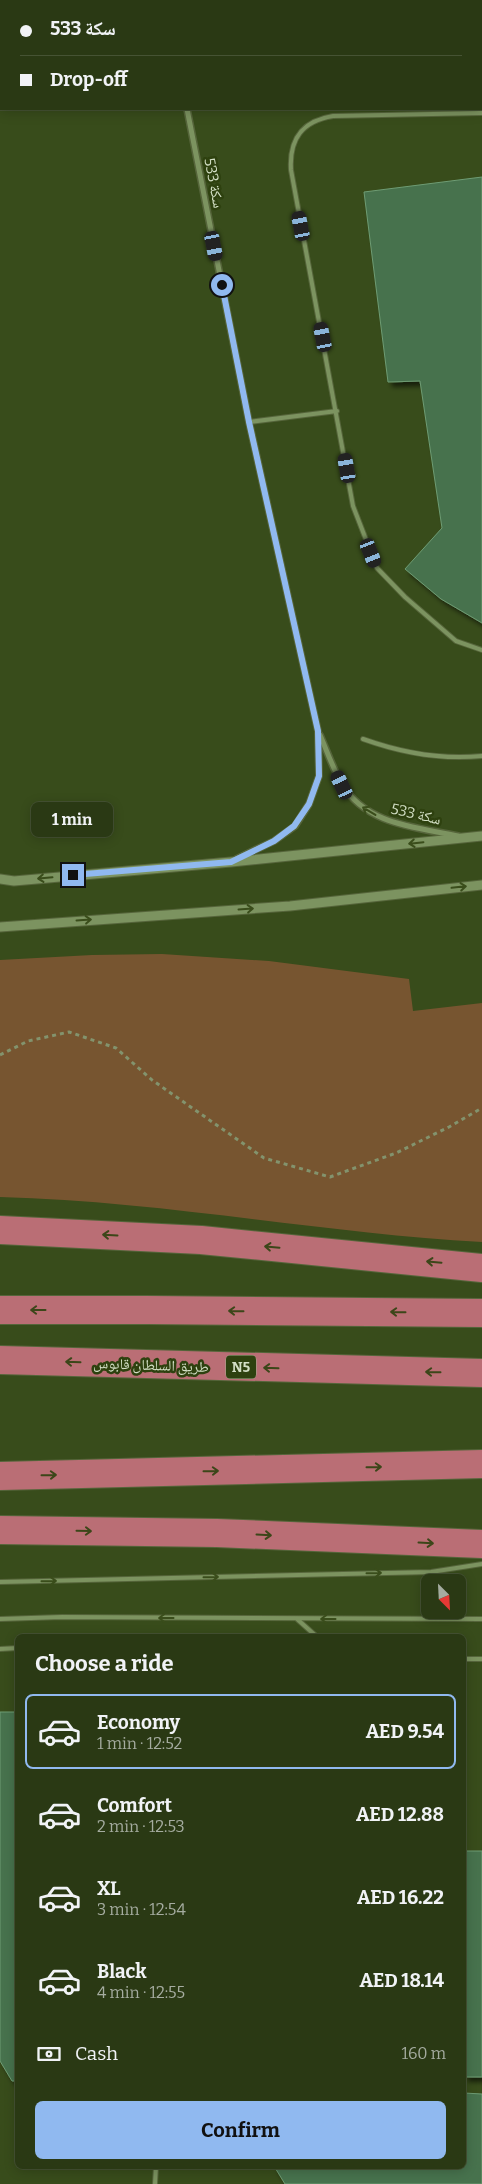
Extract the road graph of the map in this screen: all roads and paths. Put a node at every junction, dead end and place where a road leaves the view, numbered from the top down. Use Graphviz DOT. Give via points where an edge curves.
graph roads {
  1 [pos="187,110"];
  2 [pos="481,111"];
  3 [pos="337,411"];
  4 [pos="249,422"];
  5 [pos="482,650"];
  6 [pos="318,731"];
  7 [pos="363,739"];
  8 [pos="482,756"];
  9 [pos="482,836"];
  10 [pos="466,837"];
  11 [pos="231,862"];
  12 [pos="0,879"];
  13 [pos="482,885"];
  14 [pos="0,927"];
  15 [pos="0,1055"];
  16 [pos="482,1108"];
  17 [pos="0,1230"];
  18 [pos="482,1268"];
  19 [pos="0,1310"];
  20 [pos="482,1313"];
  21 [pos="0,1360"];
  22 [pos="482,1373"];
  23 [pos="482,1464"];
  24 [pos="0,1476"];
  25 [pos="0,1530"];
  26 [pos="482,1544"];
  27 [pos="482,1564"];
  28 [pos="0,1582"];
  29 [pos="297,1619"];
  30 [pos="0,1620"];
  31 [pos="482,1620"];
  32 [pos="314,1634"];
  33 [pos="15,1648"];
  34 [pos="0,1649"];
  35 [pos="466,1659"];
  36 [pos="482,1659"];
  37 [pos="156,2169"];
  38 [pos="155,2184"];
  1 -- 4 [label="street, سكة 533"];
  2 -- 3 [label="lane" via="320,118 304,129 293,144 290,170"];
  3 -- 4 [label="lane"];
  3 -- 5 [label="lane" via="354,506 377,568 456,641"];
  4 -- 6 [label="street, سكة 533"];
  10 -- 6 [label="street, سكة 533, one-way" via="384,820 359,805 342,785"];
  6 -- 11 [label="street, سكة 533" via="319,776 309,804 294,826 274,841"];
  7 -- 8 [label="lane" via="427,756 458,759"];
  9 -- 10 [label="street"];
  10 -- 11 [label="street, one-way"];
  11 -- 12 [label="street, one-way"];
  14 -- 13 [label="street, one-way" via="290,906"];
  15 -- 16 [label="path" via="28,1041 69,1032 116,1048 152,1080 264,1158 330,1177 396,1153"];
  18 -- 17 [label="highway, one-way" via="201,1240"];
  20 -- 19 [label="highway, one-way"];
  22 -- 21 [label="highway, طريق السلطان قابوس / N5, one-way"];
  24 -- 23 [label="highway, one-way"];
  25 -- 26 [label="highway, one-way" via="217,1533"];
  28 -- 27 [label="lane, one-way" via="431,1572"];
  29 -- 30 [label="lane, one-way" via="62,1617"];
  31 -- 29 [label="lane, one-way"];
  29 -- 32 [label="lane"];
  33 -- 34 [label="lane"];
  35 -- 36 [label="lane"];
  37 -- 38 [label="lane"];
}
